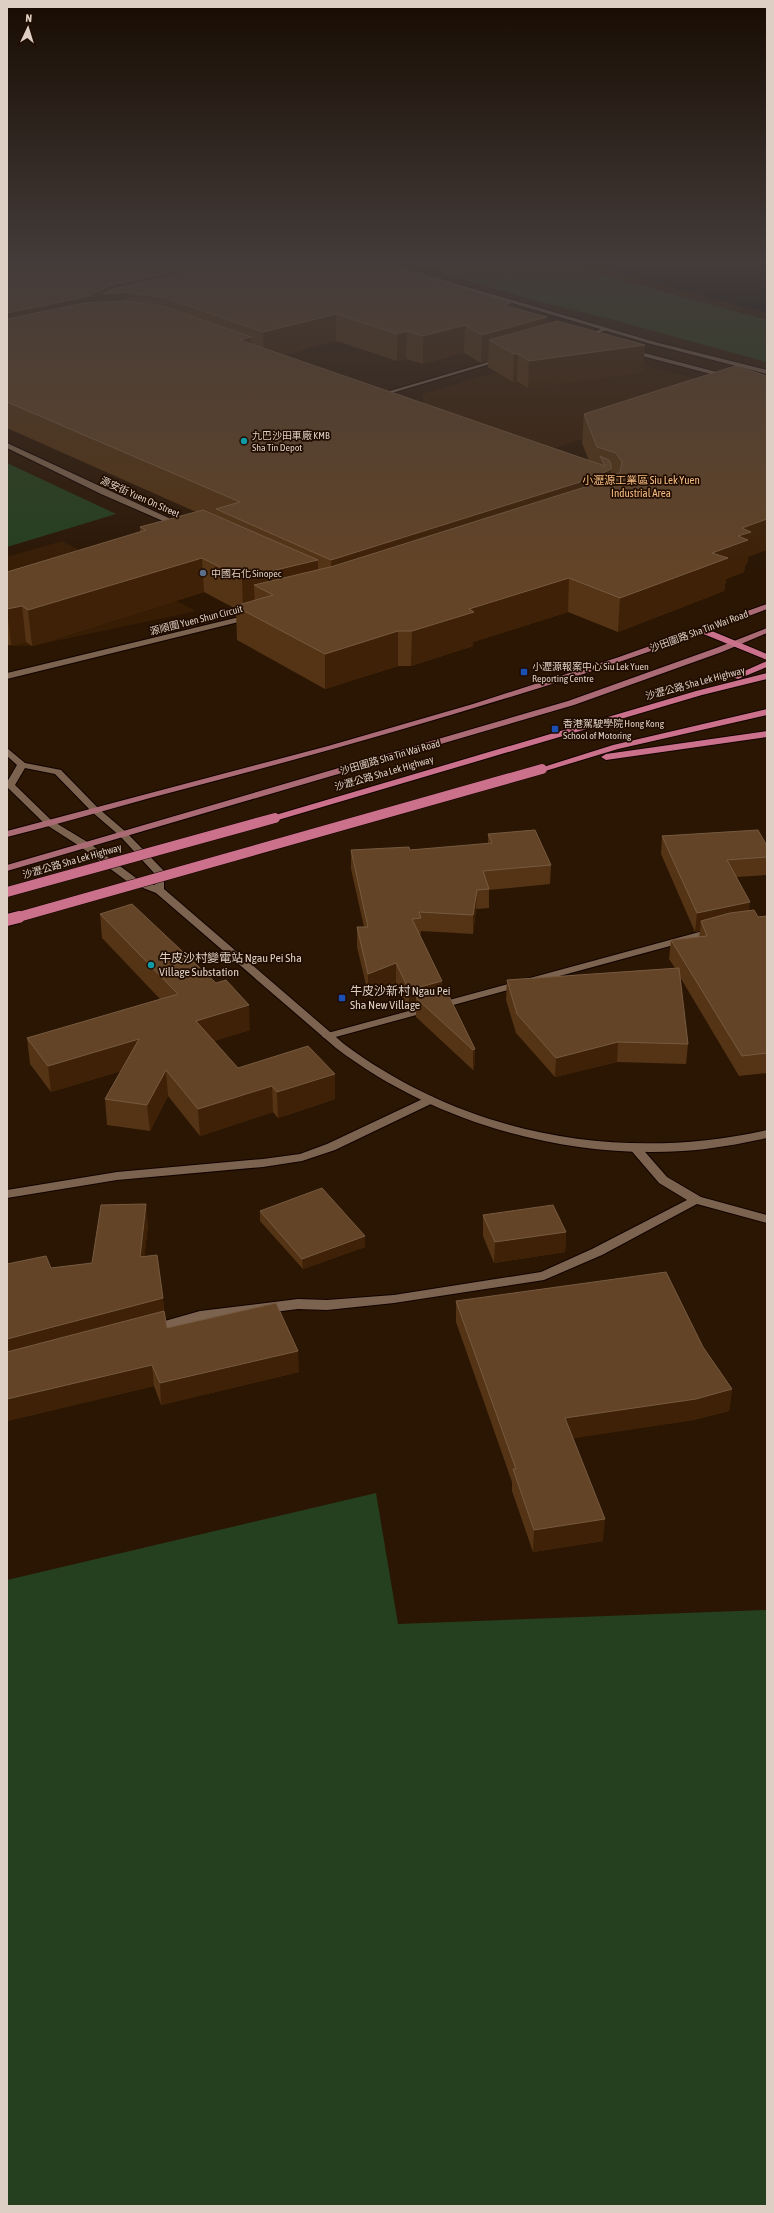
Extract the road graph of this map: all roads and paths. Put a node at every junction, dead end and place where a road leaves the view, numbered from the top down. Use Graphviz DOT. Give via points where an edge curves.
graph roads {
  1 [pos="490,364"];
  2 [pos="682,364"];
  3 [pos="736,364"];
  4 [pos="767,372"];
  5 [pos="739,379"];
  6 [pos="373,402"];
  7 [pos="7,445"];
  8 [pos="189,529"];
  9 [pos="767,606"];
  10 [pos="263,613"];
  11 [pos="767,630"];
  12 [pos="704,631"];
  13 [pos="736,644"];
  14 [pos="767,657"];
  15 [pos="767,664"];
  16 [pos="7,676"];
  17 [pos="767,676"];
  18 [pos="699,693"];
  19 [pos="767,712"];
  20 [pos="767,734"];
  21 [pos="7,751"];
  22 [pos="22,765"];
  23 [pos="542,769"];
  24 [pos="96,810"];
  25 [pos="48,822"];
  26 [pos="7,834"];
  27 [pos="123,834"];
  28 [pos="85,845"];
  29 [pos="7,868"];
  30 [pos="160,891"];
  31 [pos="7,892"];
  32 [pos="7,920"];
  33 [pos="727,928"];
  34 [pos="328,1036"];
  35 [pos="429,1100"];
  36 [pos="767,1134"];
  37 [pos="635,1148"];
  38 [pos="7,1194"];
  39 [pos="696,1200"];
  40 [pos="767,1219"];
  41 [pos="141,1332"];
  1 -- 6 [label="street"];
  2 -- 5 [label="street"];
  3 -- 4 [label="street"];
  7 -- 8 [label="street, 源安街 Yuen On Street" via="104,492"];
  9 -- 12 [label="main road, 沙田圍路 Sha Tin Wai Road"];
  10 -- 16 [label="street, 源順圍 Yuen Shun Circuit"];
  11 -- 13 [label="main road, 沙田圍路 Sha Tin Wai Road"];
  12 -- 13 [label="highway"];
  12 -- 24 [label="main road, 沙田圍路 Sha Tin Wai Road" via="571,677 429,720"];
  13 -- 14 [label="highway"];
  13 -- 27 [label="main road, 沙田圍路 Sha Tin Wai Road" via="571,703"];
  15 -- 18 [label="highway"];
  17 -- 18 [label="highway, 沙瀝公路 Sha Lek Highway"];
  18 -- 31 [label="highway, 沙瀝公路 Sha Lek Highway, bridge" via="275,818"];
  19 -- 23 [label="highway" via="616,747"];
  20 -- 23 [label="highway" via="616,755"];
  21 -- 22 [label="street"];
  22 -- 24 [label="street" via="58,772"];
  22 -- 25 [label="street" via="10,785"];
  23 -- 32 [label="highway, bridge"];
  24 -- 25 [label="main road, 沙田圍路 Sha Tin Wai Road"];
  24 -- 27 [label="street"];
  25 -- 26 [label="main road, 沙田圍路 Sha Tin Wai Road"];
  25 -- 28 [label="street"];
  27 -- 28 [label="main road, 沙田圍路 Sha Tin Wai Road"];
  27 -- 30 [label="street" via="160,873"];
  28 -- 29 [label="main road, 沙田圍路 Sha Tin Wai Road"];
  28 -- 30 [label="street" via="132,880"];
  30 -- 34 [label="street"];
  33 -- 34 [label="street"];
  34 -- 35 [label="street" via="380,1073"];
  35 -- 37 [label="street" via="495,1124 532,1134 588,1145"];
  35 -- 38 [label="street" via="331,1147 302,1157 263,1164 117,1176"];
  36 -- 37 [label="street" via="711,1144"];
  37 -- 39 [label="street" via="662,1180"];
  39 -- 40 [label="street"];
  39 -- 41 [label="street" via="597,1252 544,1276 394,1299 327,1305 298,1304 200,1316"];
}
